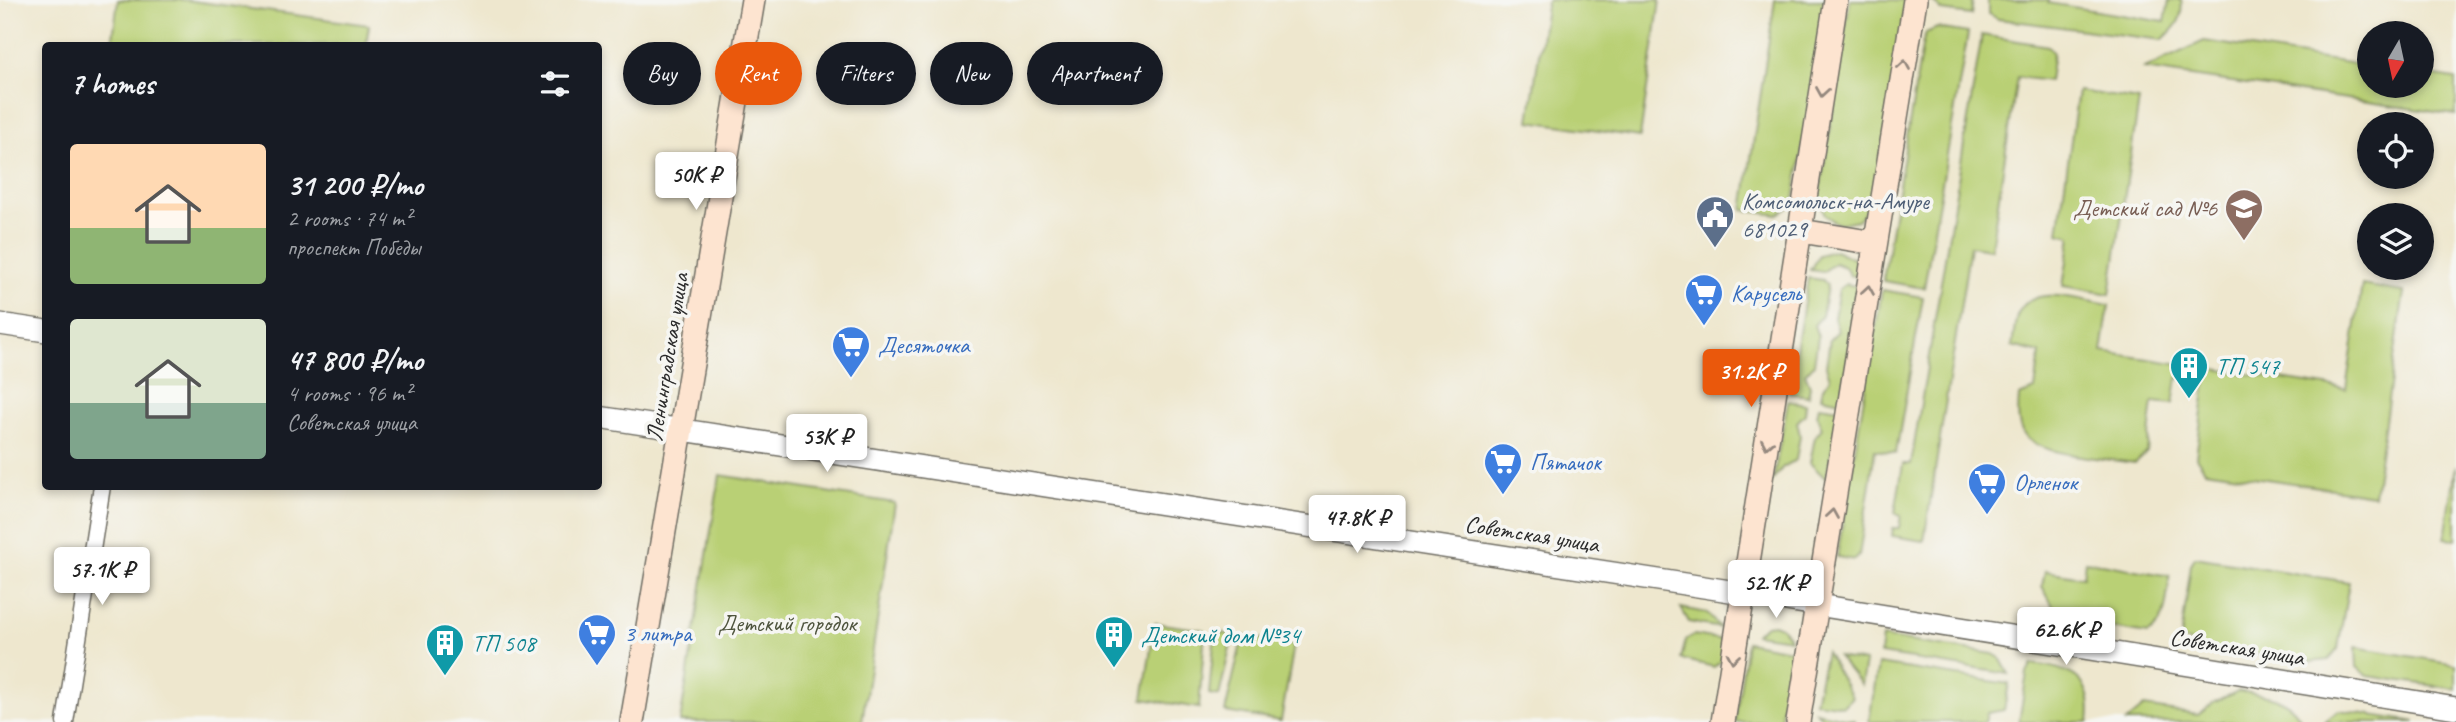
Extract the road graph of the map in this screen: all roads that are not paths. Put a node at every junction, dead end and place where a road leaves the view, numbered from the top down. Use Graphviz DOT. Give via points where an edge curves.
graph roads {
  1 [pos="753,0"];
  2 [pos="1836,0"];
  3 [pos="1914,0"];
  4 [pos="1801,231"];
  5 [pos="1875,243"];
  6 [pos="0,324"];
  7 [pos="42,330"];
  8 [pos="602,418"];
  9 [pos="682,430"];
  10 [pos="101,490"];
  11 [pos="1742,593"];
  12 [pos="1817,606"];
  13 [pos="2456,708"];
  14 [pos="65,722"];
  15 [pos="632,722"];
  16 [pos="1723,722"];
  17 [pos="1798,722"];
  1 -- 9 [label="main road, Ленинградская улица"];
  2 -- 4 [label="main road, one-way"];
  5 -- 3 [label="main road, one-way"];
  4 -- 5 [label="main road"];
  4 -- 11 [label="main road, one-way"];
  12 -- 5 [label="main road, one-way"];
  6 -- 7 [label="street"];
  8 -- 9 [label="street, Советская улица"];
  9 -- 11 [label="street, Советская улица"];
  9 -- 15 [label="main road, Ленинградская улица"];
  10 -- 14 [label="street"];
  11 -- 12 [label="street, Советская улица"];
  11 -- 16 [label="main road, one-way"];
  12 -- 13 [label="street, Советская улица"];
  12 -- 17 [label="main road"];
}
